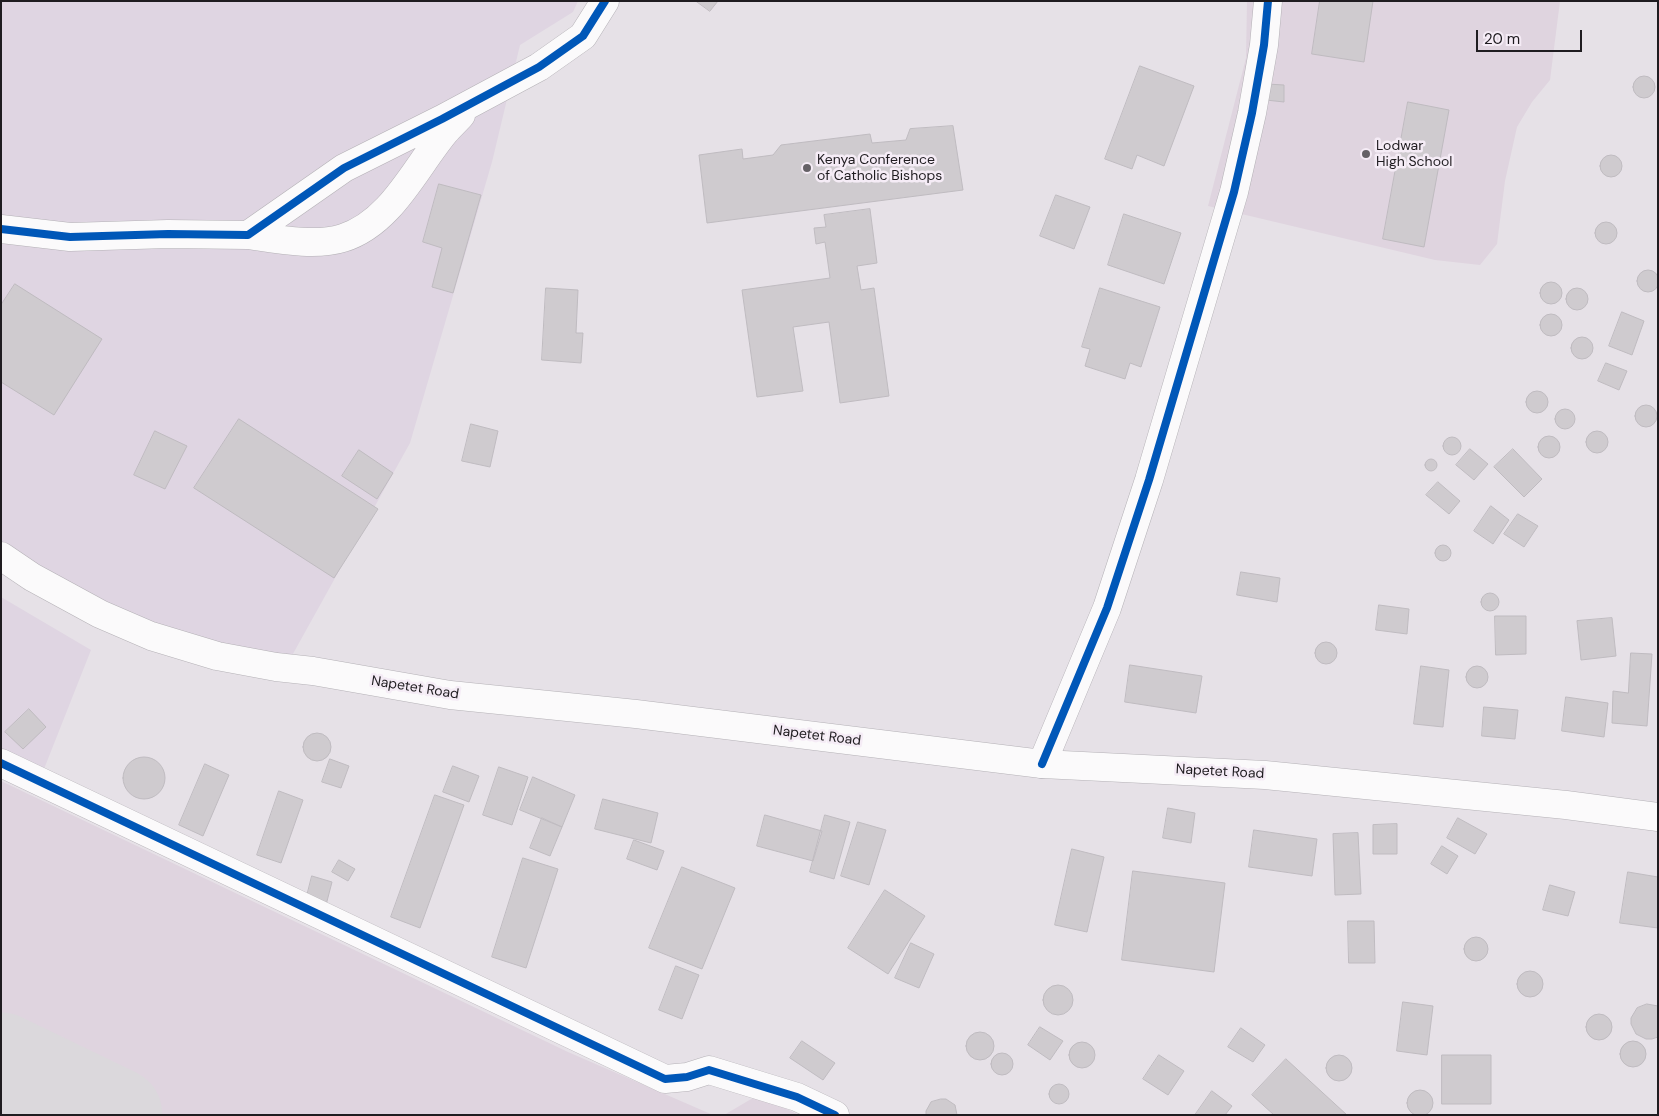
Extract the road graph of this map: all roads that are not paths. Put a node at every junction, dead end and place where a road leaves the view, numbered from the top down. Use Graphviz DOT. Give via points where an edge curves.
graph roads {
  1 [pos="605,1"];
  2 [pos="1268,1"];
  3 [pos="473,103"];
  4 [pos="1,229"];
  5 [pos="248,235"];
  6 [pos="1,556"];
  7 [pos="1,763"];
  8 [pos="1042,764"];
  9 [pos="1658,817"];
  10 [pos="835,1115"];
  1 -- 3 [label="street" via="583,36 539,67"];
  2 -- 8 [label="street" via="1254,103 1234,192 1149,480 1107,608"];
  3 -- 5 [label="street" via="344,168"];
  3 -- 5 [label="street" via="445,132 386,210 357,232 342,239 319,241"];
  4 -- 5 [label="street" via="70,238"];
  6 -- 8 [label="street, Napetet Road" via="100,614 151,636 217,656 450,695 636,714"];
  7 -- 10 [label="street" via="665,1079 709,1070 797,1097"];
  8 -- 9 [label="street, Napetet Road" via="1265,775"];
}
